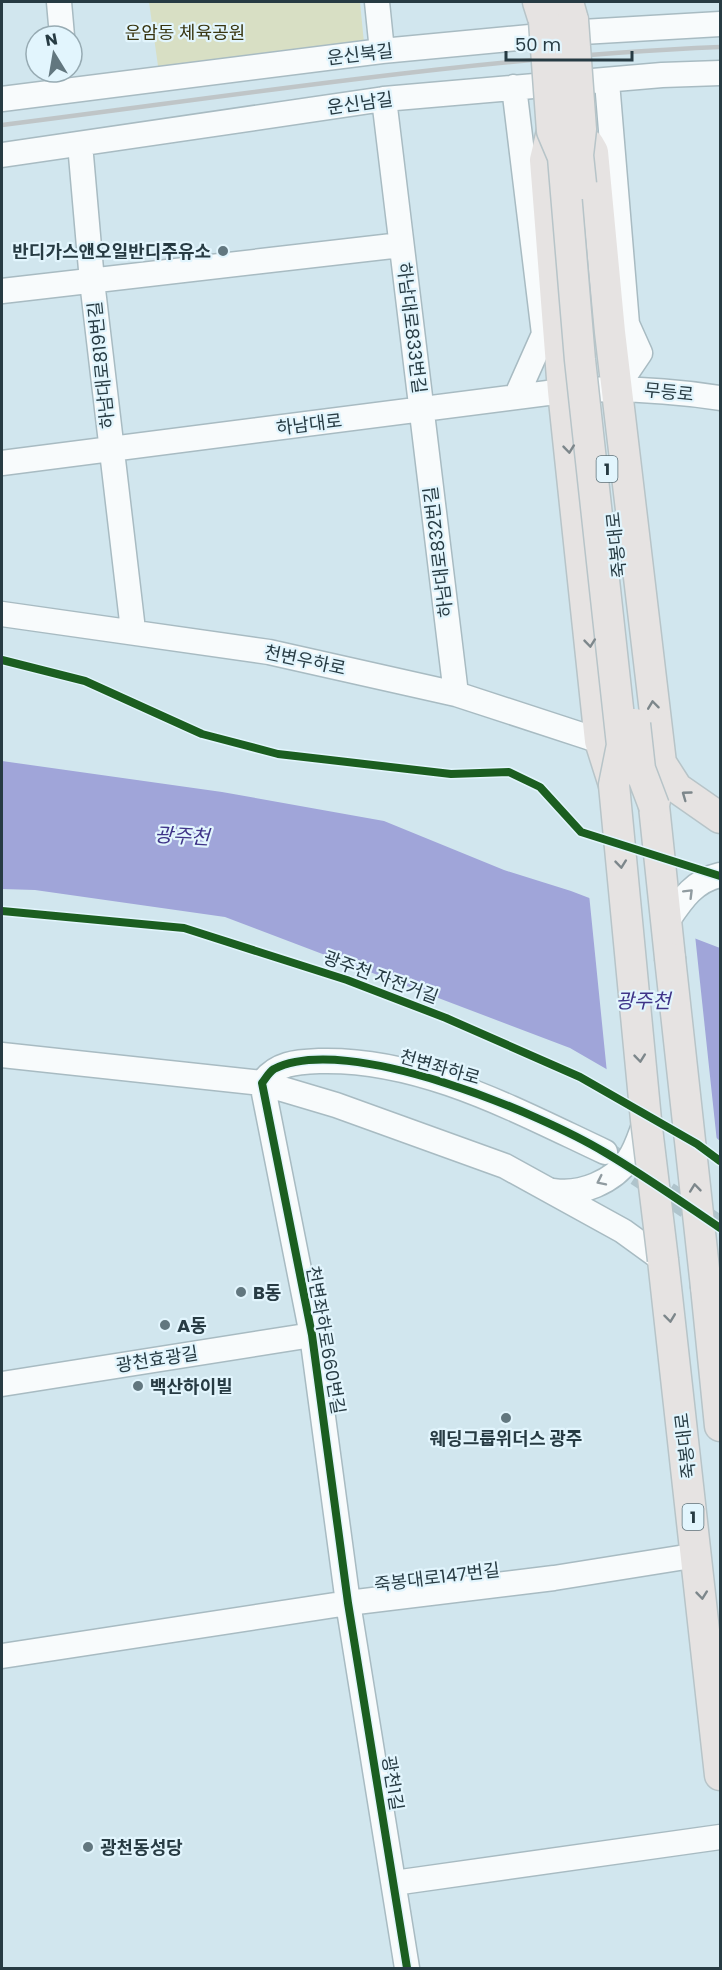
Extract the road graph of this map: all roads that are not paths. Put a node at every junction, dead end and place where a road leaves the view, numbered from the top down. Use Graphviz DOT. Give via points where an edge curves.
graph roads {
  1 [pos="58,2"];
  2 [pos="377,2"];
  3 [pos="557,8"];
  4 [pos="61,24"];
  5 [pos="720,24"];
  6 [pos="382,51"];
  7 [pos="720,73"];
  8 [pos="84,80"];
  9 [pos="607,82"];
  10 [pos="59,84"];
  11 [pos="514,87"];
  12 [pos="2,99"];
  13 [pos="384,99"];
  14 [pos="581,129"];
  15 [pos="552,131"];
  16 [pos="80,144"];
  17 [pos="2,155"];
  18 [pos="401,245"];
  19 [pos="256,263"];
  20 [pos="92,281"];
  21 [pos="2,291"];
  22 [pos="617,387"];
  23 [pos="564,391"];
  24 [pos="516,397"];
  25 [pos="720,398"];
  26 [pos="422,410"];
  27 [pos="110,449"];
  28 [pos="2,463"];
  29 [pos="2,614"];
  30 [pos="133,630"];
  31 [pos="456,694"];
  32 [pos="600,741"];
  33 [pos="661,763"];
  34 [pos="614,785"];
  35 [pos="654,806"];
  36 [pos="720,818"];
  37 [pos="720,875"];
  38 [pos="666,923"];
  39 [pos="2,1055"];
  40 [pos="262,1083"];
  41 [pos="646,1120"];
  42 [pos="605,1152"];
  43 [pos="554,1191"];
  44 [pos="663,1260"];
  45 [pos="711,1300"];
  46 [pos="312,1335"];
  47 [pos="2,1384"];
  48 [pos="720,1426"];
  49 [pos="698,1555"];
  50 [pos="348,1604"];
  51 [pos="2,1656"];
  52 [pos="720,1775"];
  53 [pos="720,1837"];
  54 [pos="394,1883"];
  55 [pos="407,1968"];
  1 -- 4 [label="street"];
  2 -- 6 [label="street"];
  3 -- 14 [label="main road, 1, bridge"];
  3 -- 15 [label="main road, 1, bridge"];
  5 -- 6 [label="street, 운신북길" via="582,32"];
  6 -- 8 [label="street, 운신북길"];
  7 -- 9 [label="street, 운신남길"];
  9 -- 11 [label="street, 운신남길"];
  9 -- 22 [label="street" via="627,324 640,353"];
  10 -- 12 [label="street, 운신북길"];
  11 -- 13 [label="street, 운신남길"];
  11 -- 24 [label="street" via="544,334"];
  13 -- 16 [label="street, 운신남길"];
  13 -- 18 [label="street, 하남대로833번길"];
  14 -- 22 [label="main road" via="592,152"];
  14 -- 35 [label="main road, 죽봉대로 / 1, bridge" via="578,155 596,364 640,769"];
  15 -- 23 [label="main road" via="545,160"];
  15 -- 34 [label="main road, 죽봉대로 / 1, bridge" via="563,157 580,360 621,733"];
  16 -- 17 [label="street, 운신남길"];
  16 -- 20 [label="street, 하남대로819번길"];
  18 -- 19 [label="street, 하남대로833번길"];
  18 -- 26 [label="street, 하남대로833번길"];
  19 -- 20 [label="street, 하남대로819번길"];
  20 -- 21 [label="street, 하남대로819번길"];
  20 -- 27 [label="street, 하남대로819번길"];
  22 -- 23 [label="street, 하남대로"];
  22 -- 25 [label="street, 무등로"];
  33 -- 22 [label="main road, one-way"];
  23 -- 24 [label="street, 하남대로"];
  23 -- 32 [label="main road, one-way"];
  24 -- 26 [label="street, 하남대로"];
  26 -- 27 [label="street, 하남대로"];
  26 -- 31 [label="street, 하남대로832번길"];
  27 -- 28 [label="street, 하남대로"];
  27 -- 30 [label="street, 하남대로819번길"];
  29 -- 30 [label="street, 천변우하로"];
  30 -- 31 [label="street, 천변우하로" via="269,652"];
  31 -- 32 [label="street, 천변우하로"];
  32 -- 34 [label="main road"];
  33 -- 35 [label="main road"];
  36 -- 33 [label="main road, one-way" via="677,788"];
  34 -- 41 [label="main road, 1, one-way, bridge"];
  35 -- 38 [label="main road, 죽봉대로 / 1"];
  38 -- 37 [label="street, one-way" via="688,891"];
  45 -- 38 [label="main road, 죽봉대로 / 1, one-way, bridge"];
  39 -- 40 [label="street"];
  40 -- 42 [label="street, 천변좌하로" via="272,1070 296,1062 359,1063 411,1072 494,1100"];
  40 -- 43 [label="street" via="436,1140 505,1166"];
  40 -- 46 [label="street, 천변좌하로660번길"];
  41 -- 43 [label="street, one-way" via="630,1158 616,1174 570,1193"];
  41 -- 44 [label="main road, 1, bridge"];
  43 -- 44 [label="street" via="623,1231"];
  44 -- 49 [label="main road, 죽봉대로 / 1, one-way"];
  45 -- 48 [label="main road, 죽봉대로 / 1"];
  46 -- 47 [label="street, 광천효광길"];
  46 -- 50 [label="street, 천변좌하로660번길"];
  49 -- 50 [label="street, 죽봉대로147번길"];
  49 -- 52 [label="main road, 죽봉대로 / 1, one-way"];
  50 -- 51 [label="street, 죽봉대로147번길"];
  50 -- 54 [label="street, 광천1길"];
  53 -- 54 [label="street"];
  54 -- 55 [label="street, 광천1길"];
}
